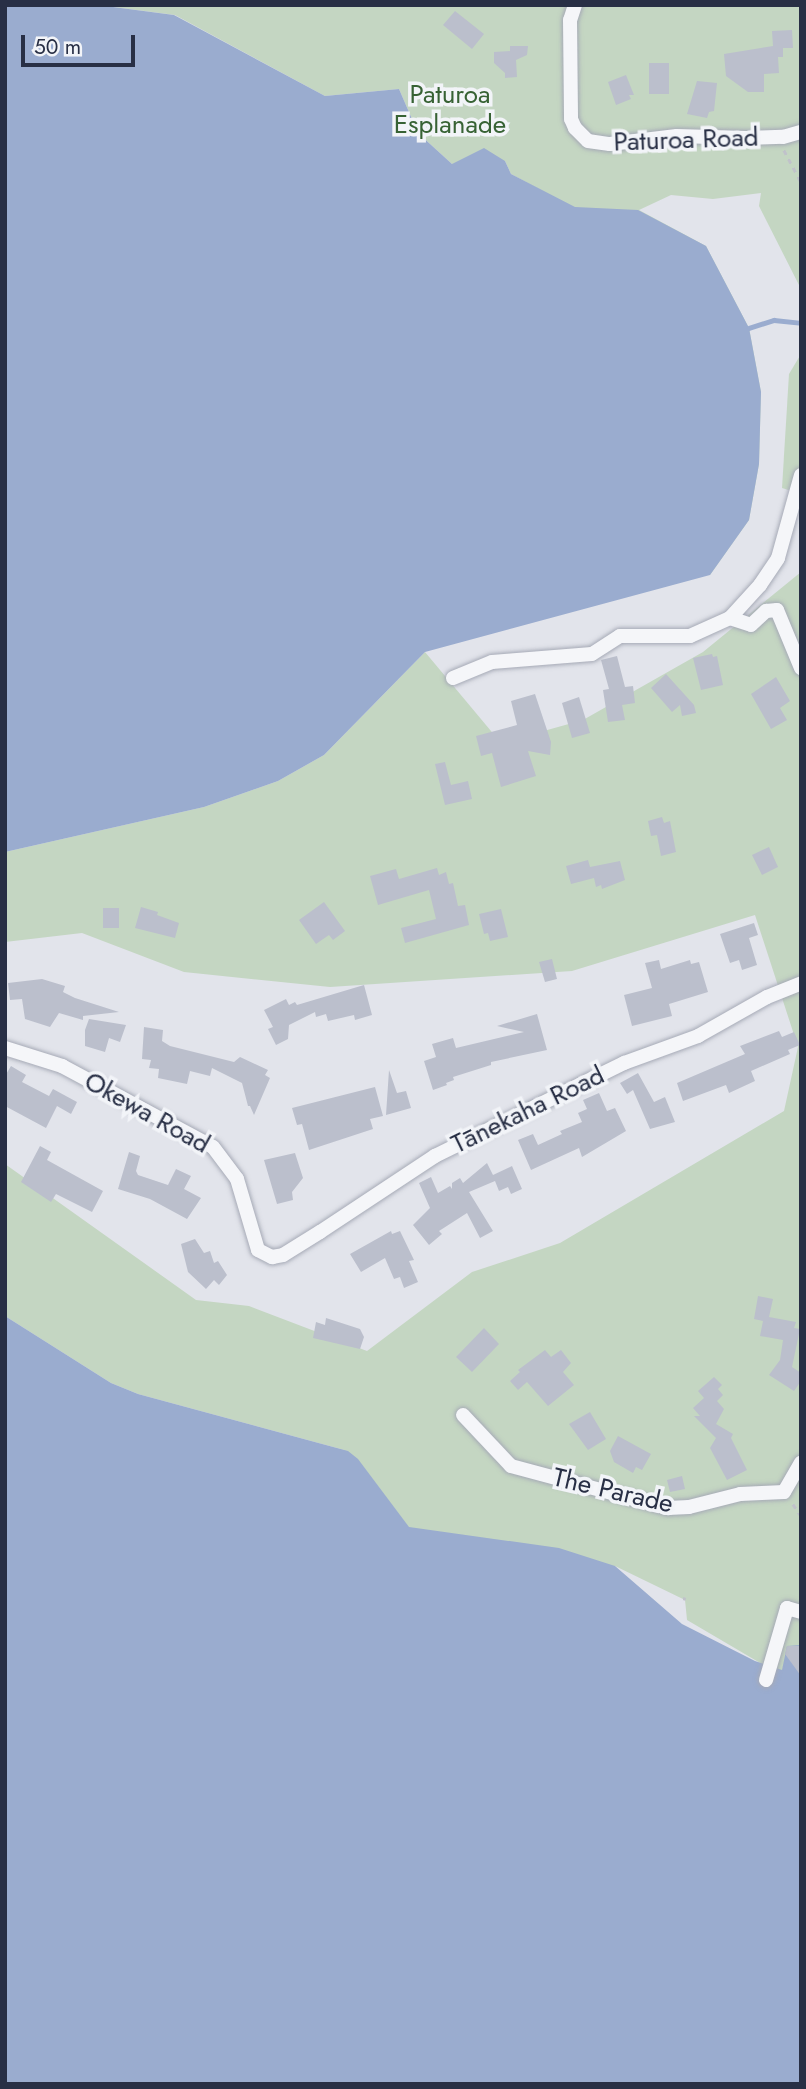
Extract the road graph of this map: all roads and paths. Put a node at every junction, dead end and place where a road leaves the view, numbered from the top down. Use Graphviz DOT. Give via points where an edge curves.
graph roads {
  1 [pos="575,5"];
  2 [pos="801,132"];
  3 [pos="783,137"];
  4 [pos="801,183"];
  5 [pos="801,475"];
  6 [pos="730,618"];
  7 [pos="801,668"];
  8 [pos="453,678"];
  9 [pos="801,983"];
  10 [pos="5,1048"];
  11 [pos="267,1256"];
  12 [pos="463,1415"];
  13 [pos="801,1462"];
  14 [pos="801,1612"];
  15 [pos="766,1680"];
  1 -- 3 [label="street, Paturoa Road" via="570,20 571,119 588,141"];
  2 -- 3 [label="street, Paturoa Road"];
  3 -- 4 [label="path" via="784,152"];
  5 -- 6 [label="street" via="778,558"];
  6 -- 7 [label="street" via="751,625 766,611 777,610"];
  6 -- 8 [label="street" via="690,636 620,636 592,654 492,662"];
  9 -- 11 [label="street, Tānekaha Road" via="698,1036 624,1063 435,1156 283,1255"];
  10 -- 11 [label="street, Okewa Road" via="62,1066 213,1147 237,1179 258,1250"];
  12 -- 13 [label="street, The Parade" via="511,1466 668,1508 740,1494 784,1492"];
  14 -- 15 [label="street" via="787,1608"];
}
